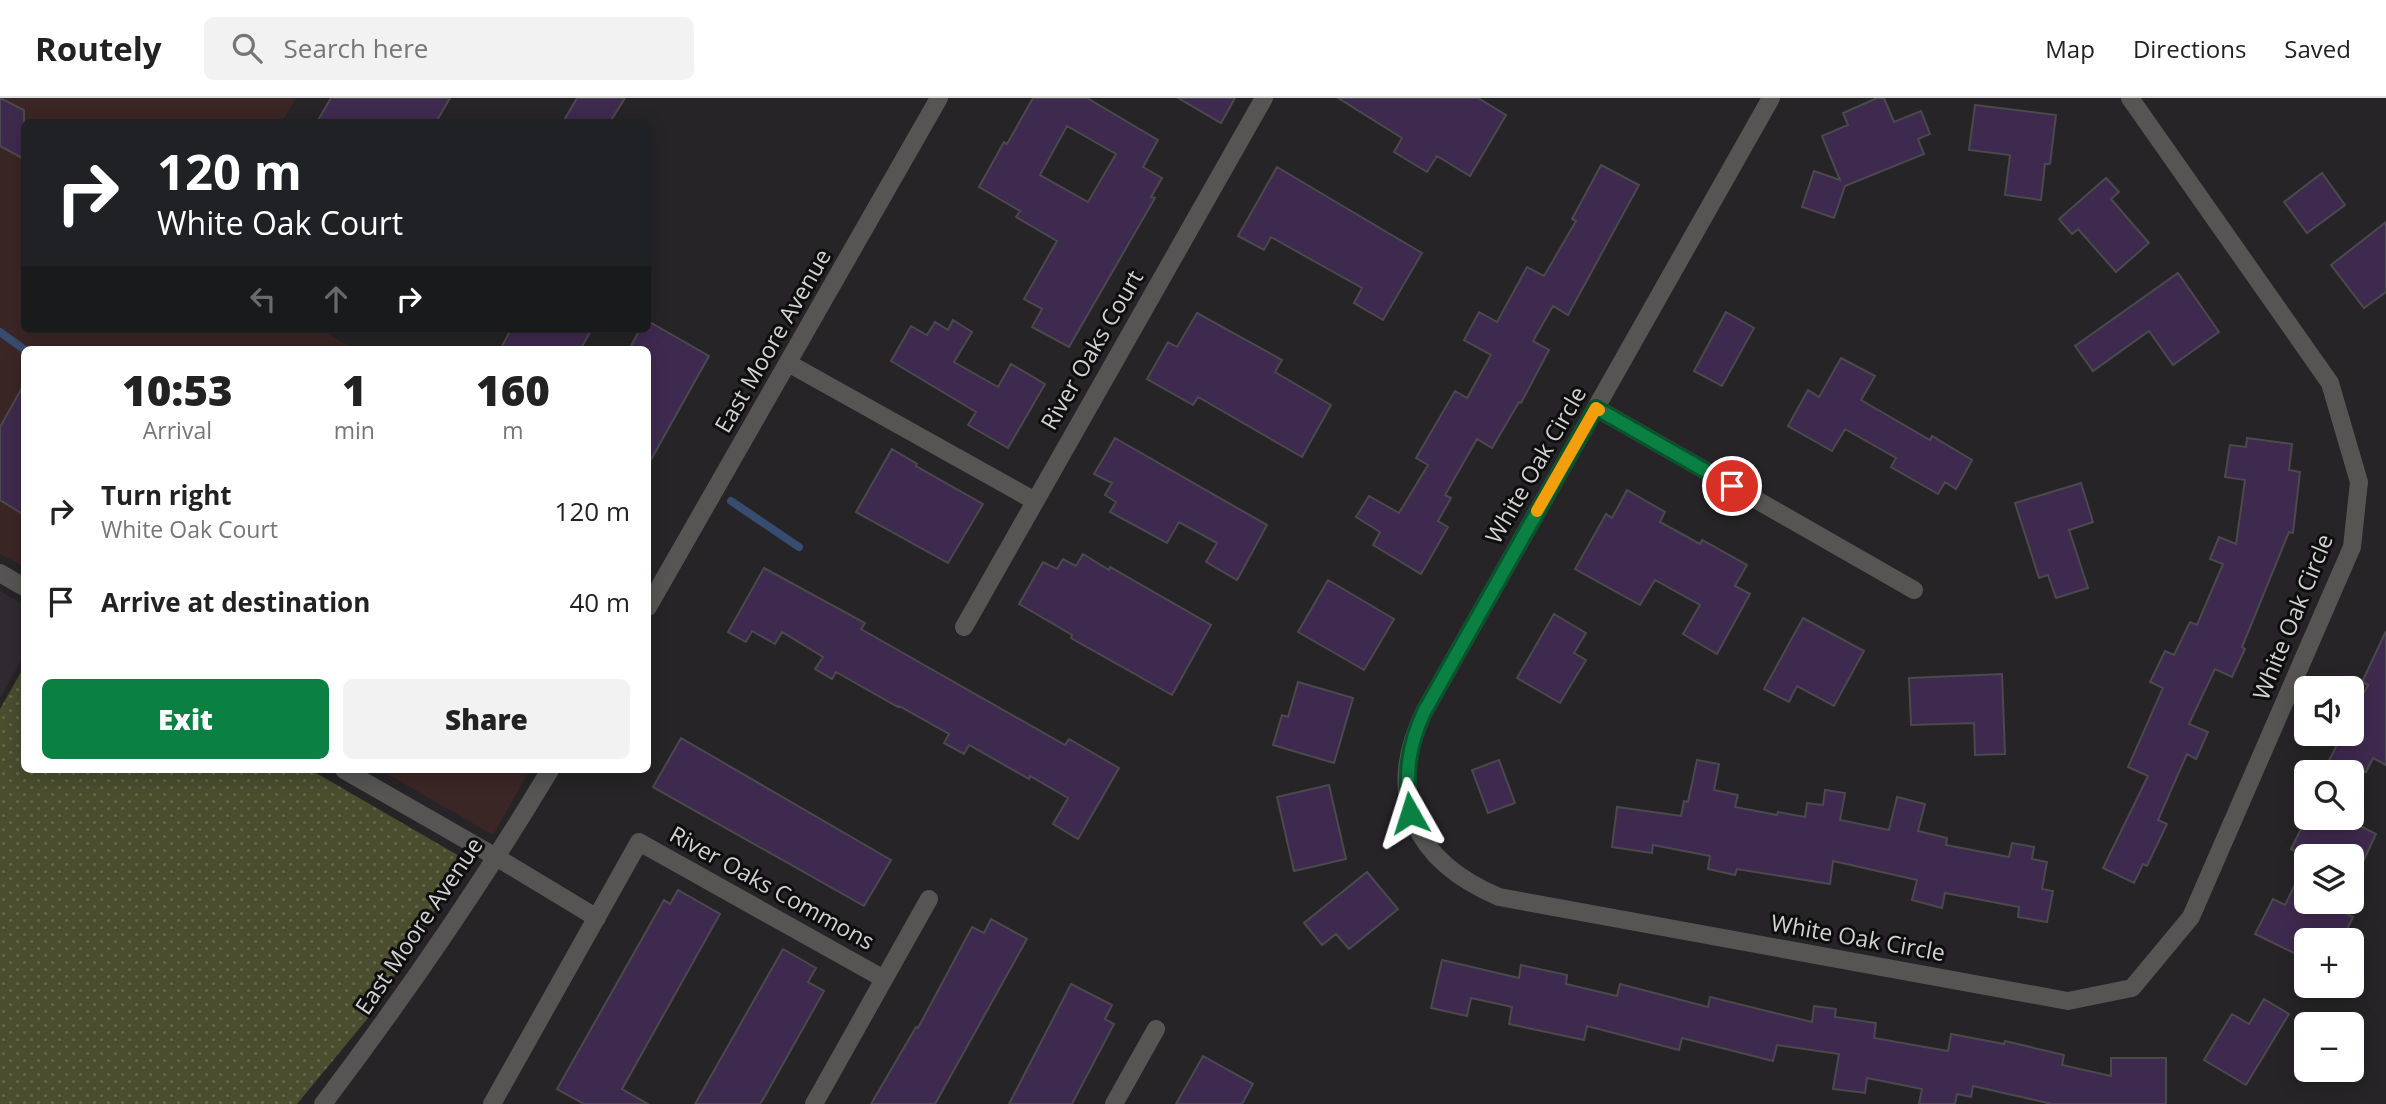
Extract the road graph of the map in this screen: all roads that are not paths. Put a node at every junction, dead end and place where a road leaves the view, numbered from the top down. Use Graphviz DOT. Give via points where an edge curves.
graph roads {
  1 [pos="939,98"];
  2 [pos="1264,98"];
  3 [pos="1771,98"];
  4 [pos="2130,98"];
  5 [pos="788,363"];
  6 [pos="1596,408"];
  7 [pos="1035,501"];
  8 [pos="0,573"];
  9 [pos="21,585"];
  10 [pos="1913,590"];
  11 [pos="651,602"];
  12 [pos="964,627"];
  13 [pos="349,773"];
  14 [pos="548,773"];
  15 [pos="496,857"];
  16 [pos="929,900"];
  17 [pos="597,918"];
  18 [pos="884,979"];
  19 [pos="1156,1029"];
  20 [pos="323,1104"];
  21 [pos="492,1104"];
  22 [pos="814,1104"];
  23 [pos="1114,1104"];
  1 -- 5 [label="street, East Moore Avenue"];
  2 -- 7 [label="street, River Oaks Court"];
  3 -- 6 [label="street, White Oak Circle"];
  4 -- 6 [label="street, White Oak Circle" via="2330,383 2359,482 2352,547 2192,917 2132,988 2068,1001 1499,897 1474,886 1435,857 1410,813 1406,787 1413,734"];
  5 -- 7 [label="street"];
  5 -- 11 [label="street, East Moore Avenue"];
  6 -- 10 [label="street"];
  7 -- 12 [label="street, River Oaks Court"];
  8 -- 9 [label="street"];
  13 -- 15 [label="street"];
  14 -- 15 [label="street, East Moore Avenue"];
  15 -- 17 [label="street"];
  15 -- 20 [label="street, East Moore Avenue"];
  16 -- 18 [label="street, River Oaks Commons"];
  17 -- 18 [label="street, River Oaks Commons" via="639,842"];
  17 -- 21 [label="street, River Oaks Commons"];
  18 -- 22 [label="street, River Oaks Commons"];
  19 -- 23 [label="street"];
}
